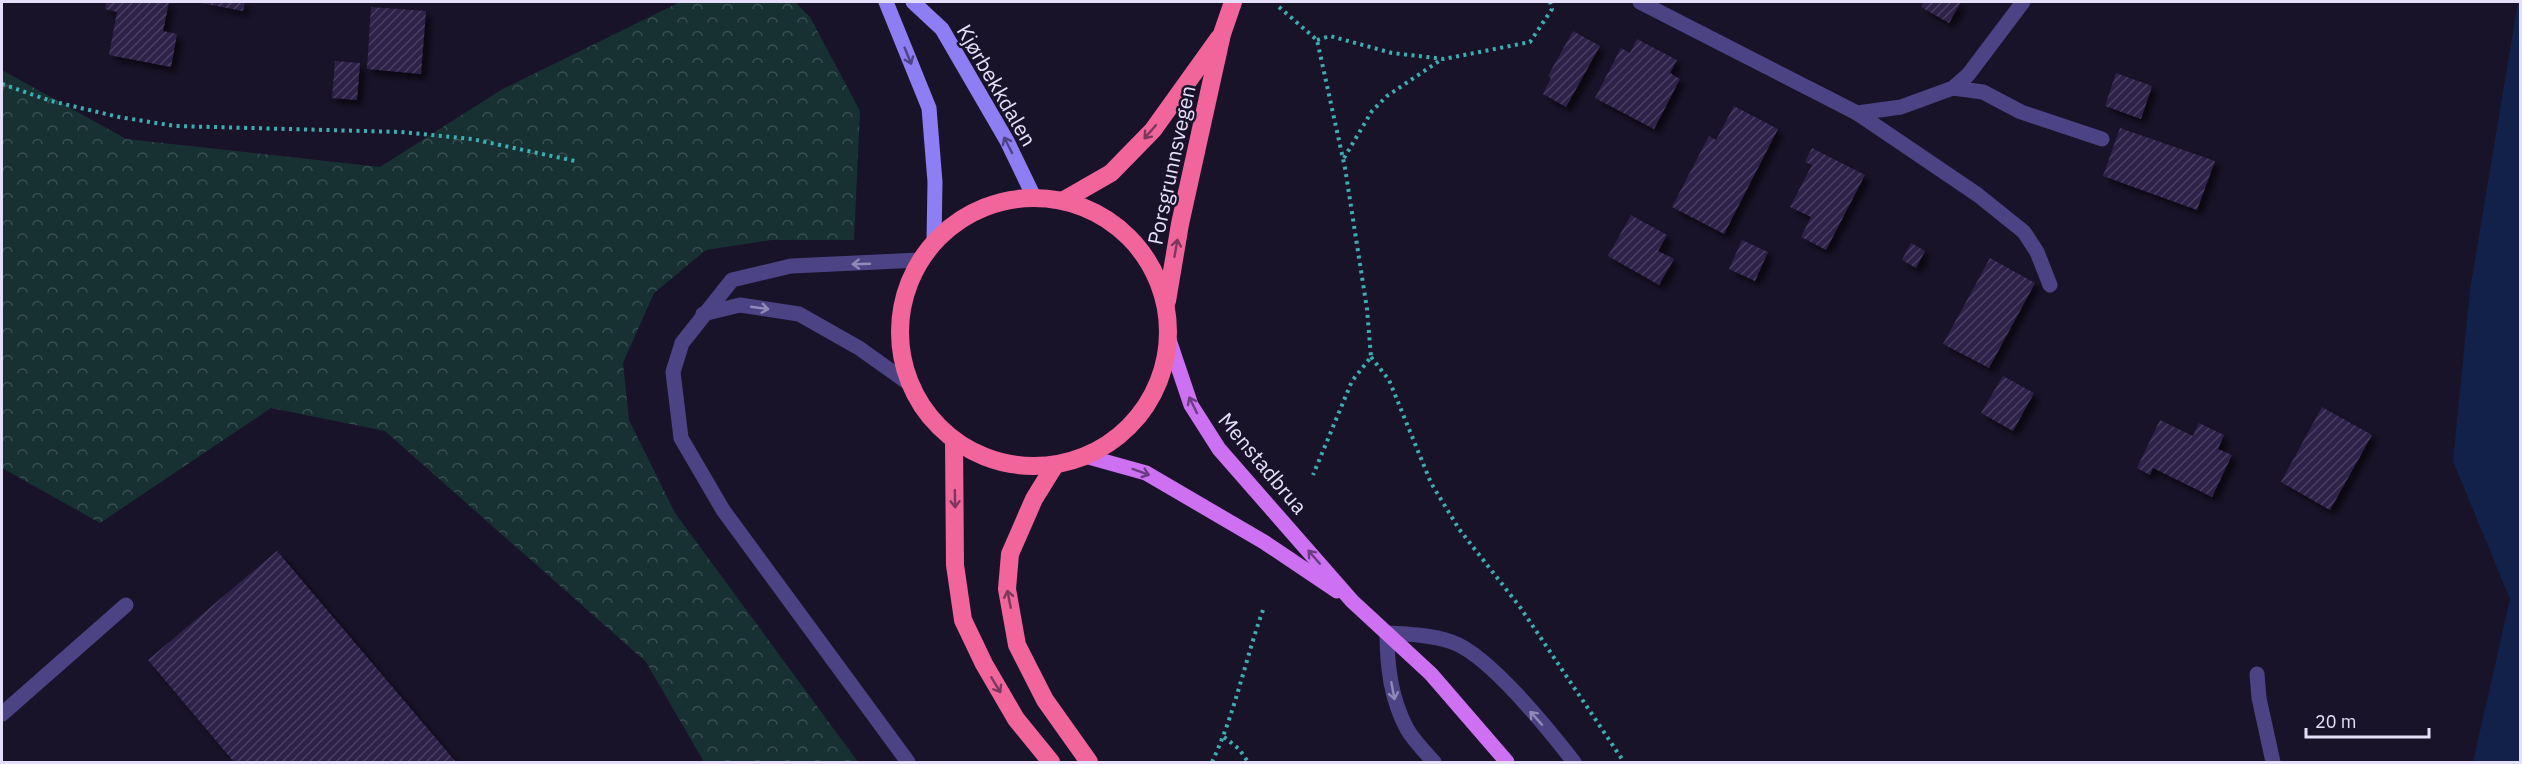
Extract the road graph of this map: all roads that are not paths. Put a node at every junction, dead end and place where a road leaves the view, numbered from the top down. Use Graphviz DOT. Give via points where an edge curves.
graph roads {
  1 [pos="886,2"];
  2 [pos="913,2"];
  3 [pos="1233,2"];
  4 [pos="1640,2"];
  5 [pos="2023,2"];
  6 [pos="1222,34"];
  7 [pos="1953,88"];
  8 [pos="1857,113"];
  9 [pos="2102,139"];
  10 [pos="1034,197"];
  11 [pos="1064,200"];
  12 [pos="934,241"];
  13 [pos="920,260"];
  14 [pos="2050,285"];
  15 [pos="1166,306"];
  16 [pos="703,315"];
  17 [pos="1168,337"];
  18 [pos="911,385"];
  19 [pos="954,440"];
  20 [pos="1085,456"];
  21 [pos="1055,465"];
  22 [pos="1352,601"];
  23 [pos="126,605"];
  24 [pos="1388,633"];
  25 [pos="2257,674"];
  26 [pos="2,714"];
  27 [pos="908,762"];
  28 [pos="1051,762"];
  29 [pos="1089,762"];
  30 [pos="1434,762"];
  31 [pos="1507,762"];
  32 [pos="1574,762"];
  33 [pos="2273,762"];
  1 -- 12 [label="street, one-way" via="928,108 935,182"];
  10 -- 2 [label="street, Kjørbekkdalen, one-way" via="1007,141 942,29"];
  3 -- 6 [label="highway, Porsgrunnsvegen"];
  4 -- 8 [label="street"];
  5 -- 7 [label="street" via="1968,75"];
  6 -- 11 [label="highway, Porsgrunnsvegen, one-way" via="1153,130 1111,173"];
  15 -- 6 [label="highway, Porsgrunnsvegen, one-way"];
  7 -- 8 [label="street" via="1901,106"];
  7 -- 9 [label="street" via="1983,92 2021,112"];
  8 -- 14 [label="street" via="1978,195 2024,232"];
  10 -- 11 [label="highway"];
  10 -- 12 [label="highway" via="980,208"];
  11 -- 15 [label="highway" via="1093,211 1119,228 1141,250 1157,277"];
  12 -- 13 [label="highway"];
  13 -- 16 [label="street, one-way" via="791,266 732,280"];
  13 -- 18 [label="highway" via="906,290 900,321 901,354"];
  15 -- 17 [label="highway"];
  16 -- 18 [label="street, one-way" via="740,305 799,314 859,348"];
  16 -- 27 [label="street" via="682,343 673,372 681,438 723,510"];
  17 -- 20 [label="highway" via="1164,367 1147,404 1112,441"];
  22 -- 17 [label="main road, Menstadbrua, one-way" via="1219,448 1191,405"];
  18 -- 19 [label="highway" via="929,415"];
  19 -- 21 [label="highway" via="986,457 1019,465"];
  19 -- 28 [label="highway, one-way" via="956,565 963,620 1016,719"];
  20 -- 21 [label="highway"];
  20 -- 22 [label="main road, Menstadbrua, one-way" via="1146,473 1264,542"];
  29 -- 21 [label="highway, one-way" via="1045,700 1017,645 1007,589 1011,554 1034,499"];
  22 -- 24 [label="main road, Menstadbrua"];
  23 -- 26 [label="street"];
  24 -- 30 [label="street, one-way" via="1394,699 1408,731"];
  24 -- 31 [label="main road, Menstadbrua" via="1431,674"];
  32 -- 24 [label="street, one-way" via="1489,665 1454,643 1423,635"];
  25 -- 33 [label="street"];
}
